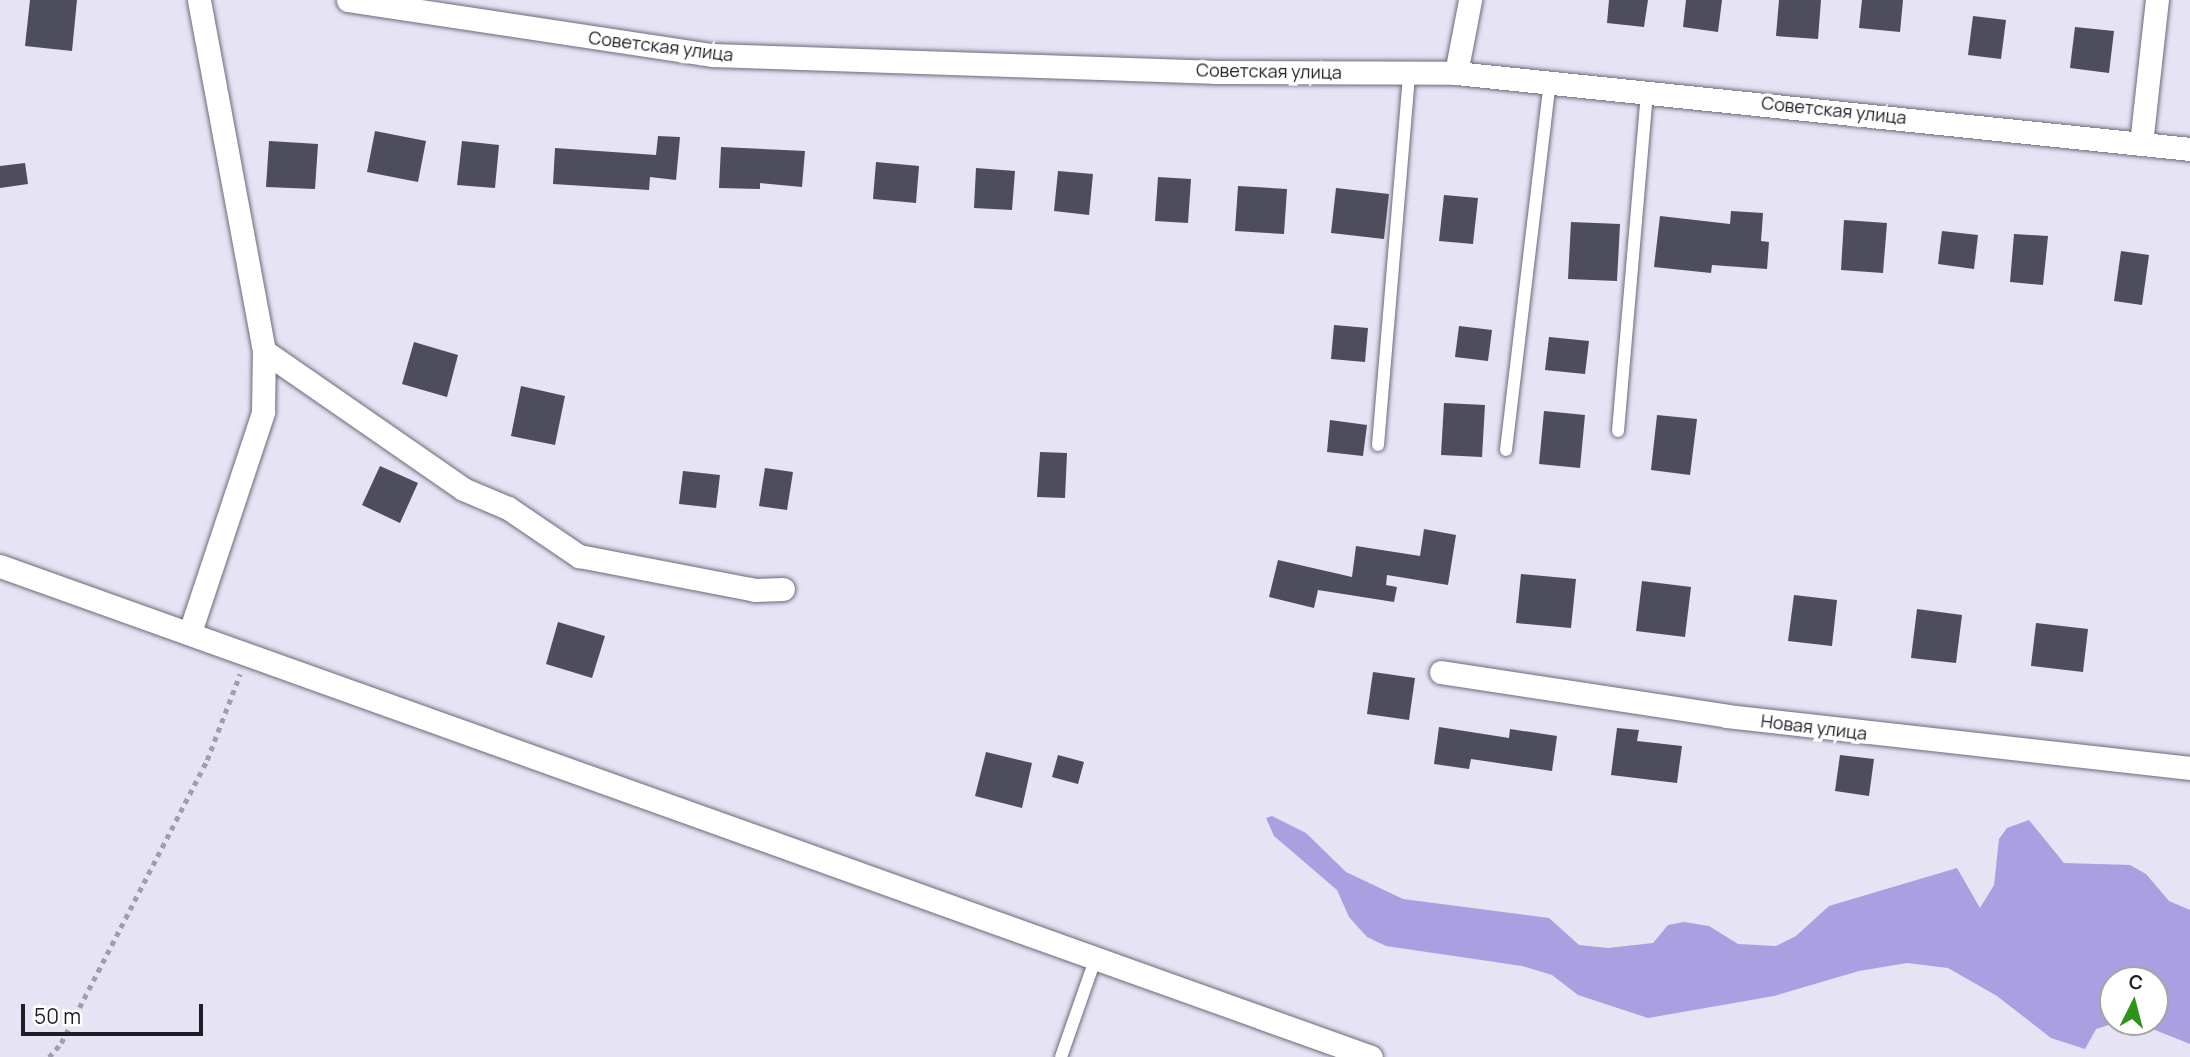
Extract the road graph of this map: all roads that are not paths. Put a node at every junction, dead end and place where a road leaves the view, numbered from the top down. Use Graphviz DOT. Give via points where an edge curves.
graph roads {
  1 [pos="200,0"];
  2 [pos="348,0"];
  3 [pos="1471,0"];
  4 [pos="2157,0"];
  5 [pos="1409,73"];
  6 [pos="1457,73"];
  7 [pos="1550,82"];
  8 [pos="1647,91"];
  9 [pos="2141,144"];
  10 [pos="2190,149"];
  11 [pos="264,351"];
  12 [pos="1618,431"];
  13 [pos="1378,445"];
  14 [pos="1506,450"];
  15 [pos="0,566"];
  16 [pos="783,589"];
  17 [pos="190,632"];
  18 [pos="1441,672"];
  19 [pos="2190,768"];
  20 [pos="1096,957"];
  21 [pos="1061,1057"];
  22 [pos="1371,1057"];
  1 -- 11 [label="street"];
  2 -- 5 [label="street, Советская улица" via="712,55 1216,72"];
  3 -- 6 [label="street"];
  4 -- 9 [label="street"];
  5 -- 6 [label="street, Советская улица"];
  5 -- 13 [label="lane"];
  6 -- 7 [label="street, Советская улица"];
  7 -- 8 [label="street, Советская улица"];
  7 -- 14 [label="lane"];
  8 -- 9 [label="street, Советская улица"];
  8 -- 12 [label="lane"];
  9 -- 10 [label="street, Советская улица"];
  11 -- 16 [label="street" via="463,489 508,508 579,556 755,590"];
  11 -- 17 [label="street" via="263,412"];
  15 -- 17 [label="street"];
  17 -- 20 [label="street"];
  18 -- 19 [label="street, Новая улица" via="1727,716"];
  20 -- 21 [label="lane"];
  20 -- 22 [label="street"];
}
